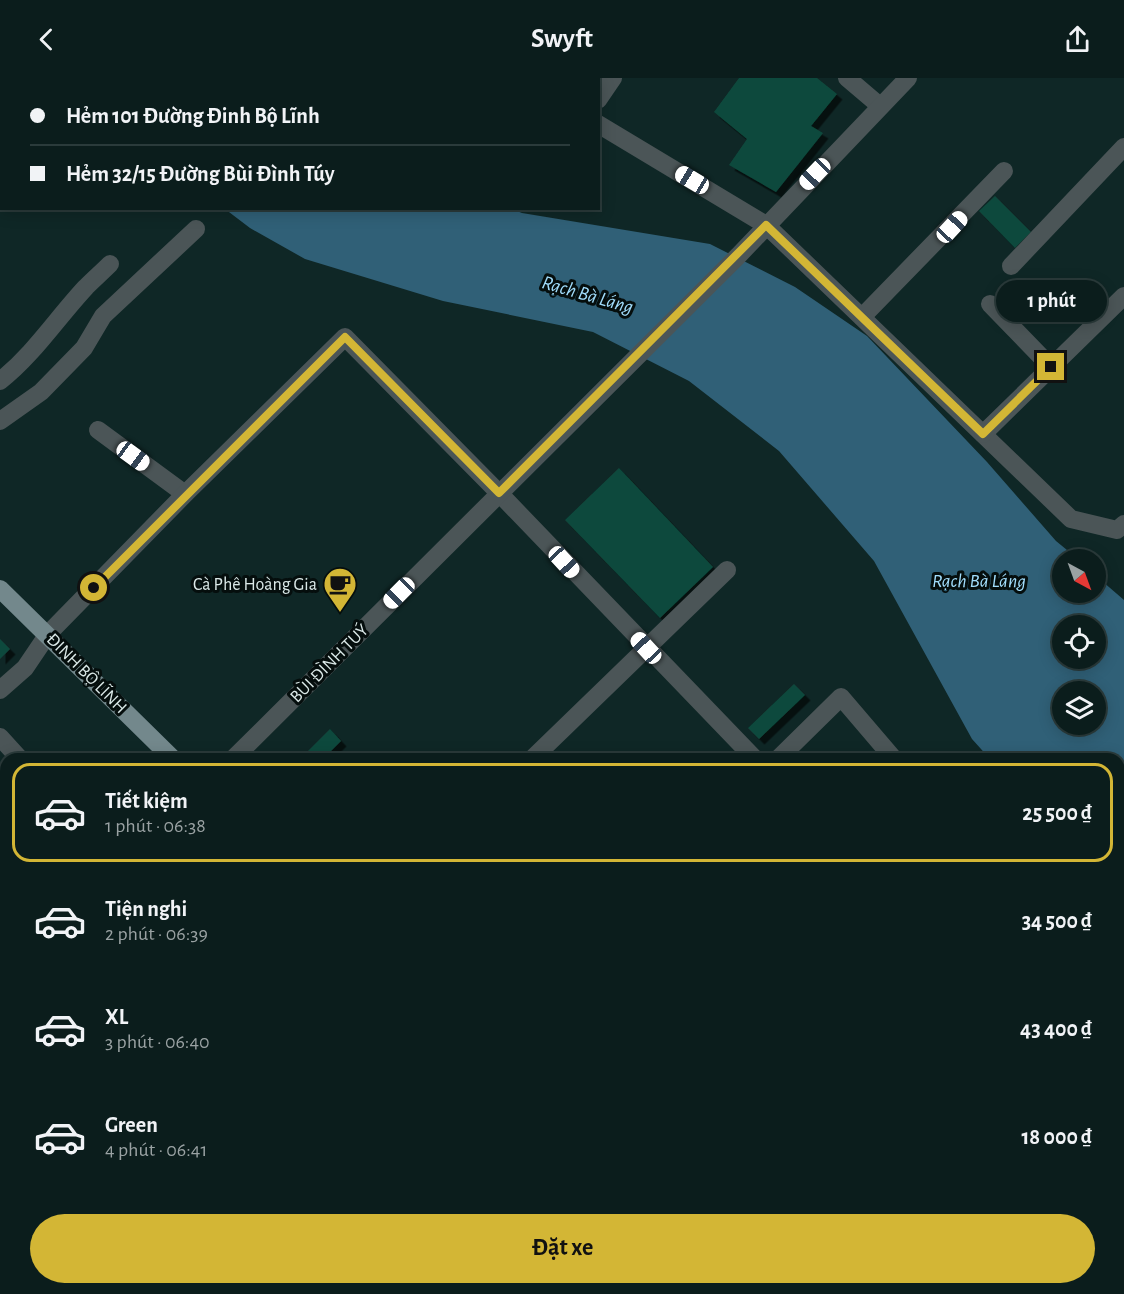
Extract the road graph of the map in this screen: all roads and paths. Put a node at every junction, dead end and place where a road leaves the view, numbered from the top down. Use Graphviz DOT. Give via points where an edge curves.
graph roads {
  1 [pos="613,78"];
  2 [pos="847,78"];
  3 [pos="908,78"];
  4 [pos="600,97"];
  5 [pos="880,106"];
  6 [pos="600,125"];
  7 [pos="1124,147"];
  8 [pos="1004,171"];
  9 [pos="766,225"];
  10 [pos="196,229"];
  11 [pos="110,264"];
  12 [pos="1011,266"];
  13 [pos="1124,296"];
  14 [pos="990,304"];
  15 [pos="862,317"];
  16 [pos="1051,367"];
  17 [pos="0,381"];
  18 [pos="0,421"];
  19 [pos="98,430"];
  20 [pos="983,434"];
  21 [pos="499,493"];
  22 [pos="185,495"];
  23 [pos="1124,524"];
  24 [pos="727,570"];
  25 [pos="0,589"];
  26 [pos="48,634"];
  27 [pos="646,648"];
  28 [pos="0,690"];
  29 [pos="0,737"];
  30 [pos="15,753"];
  31 [pos="167,753"];
  32 [pos="239,753"];
  33 [pos="538,753"];
  34 [pos="748,753"];
  35 [pos="784,753"];
  36 [pos="889,753"];
  1 -- 4 [label="street"];
  2 -- 5 [label="street"];
  3 -- 5 [label="street"];
  5 -- 9 [label="street"];
  6 -- 9 [label="street"];
  7 -- 12 [label="street"];
  8 -- 15 [label="street"];
  9 -- 15 [label="street"];
  9 -- 21 [label="street, BÙI ĐÌNH TUÝ"];
  10 -- 18 [label="street" via="103,316 84,348 41,392"];
  11 -- 17 [label="street"];
  13 -- 16 [label="street"];
  14 -- 16 [label="street"];
  15 -- 20 [label="street"];
  16 -- 20 [label="street"];
  19 -- 22 [label="street"];
  20 -- 23 [label="street" via="1071,519 1117,530"];
  21 -- 22 [label="street" via="345,337"];
  21 -- 27 [label="street"];
  21 -- 32 [label="street, BÙI ĐÌNH TUÝ"];
  22 -- 26 [label="street"];
  24 -- 27 [label="street"];
  25 -- 26 [label="main road, ĐINH BỘ LĨNH"];
  26 -- 28 [label="street" via="25,668"];
  26 -- 31 [label="main road, ĐINH BỘ LĨNH"];
  27 -- 33 [label="street"];
  27 -- 34 [label="street"];
  29 -- 30 [label="street"];
  35 -- 36 [label="street" via="841,697"];
}
